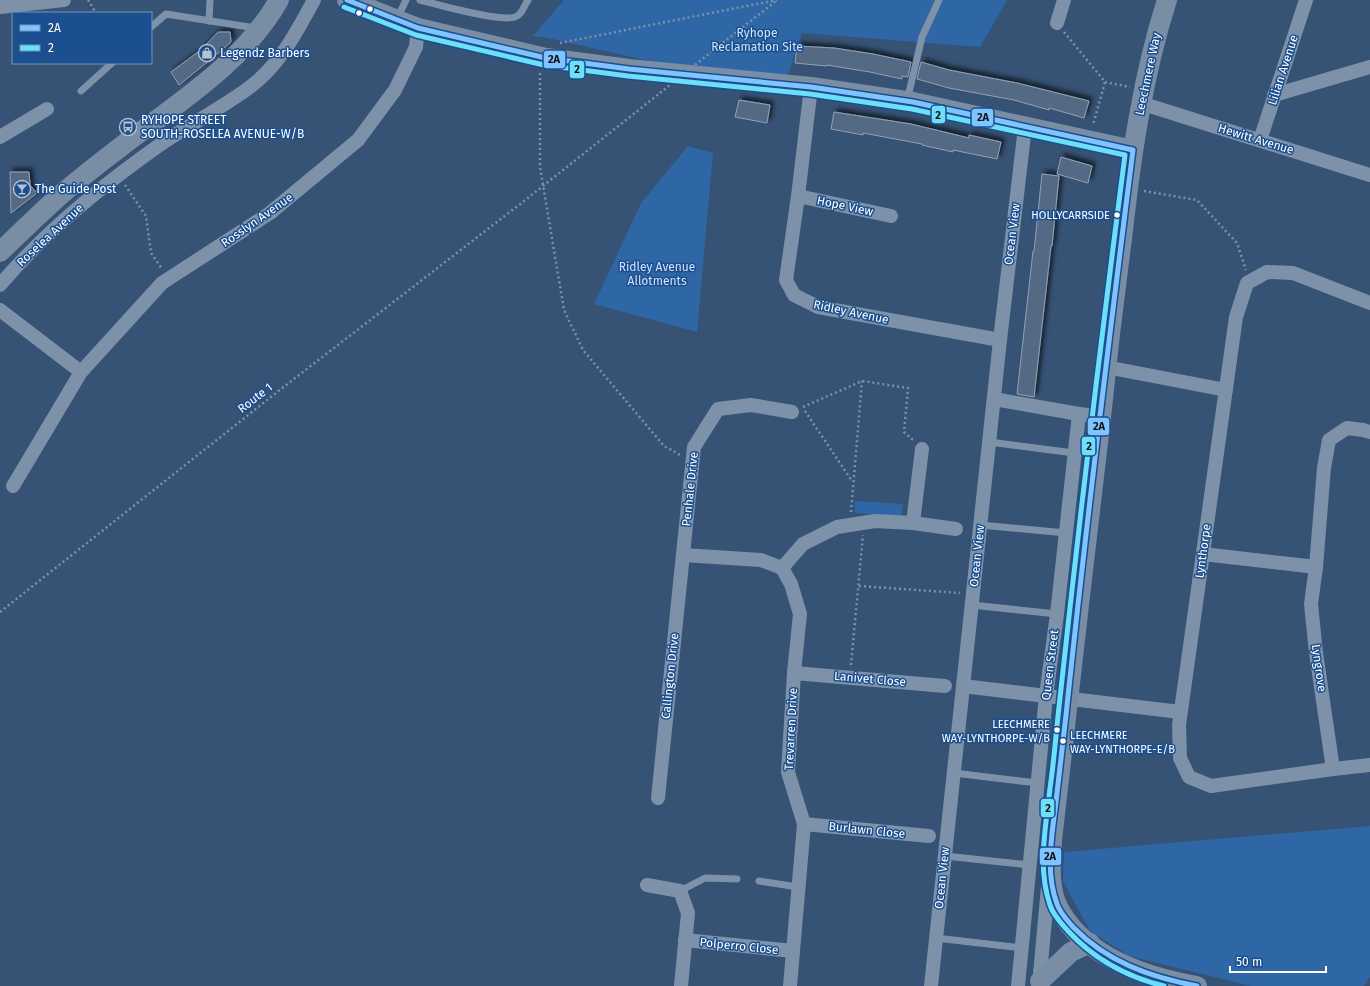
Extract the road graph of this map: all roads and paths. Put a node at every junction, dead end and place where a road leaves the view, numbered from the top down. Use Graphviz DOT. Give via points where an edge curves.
graph roads {
  1 [pos="64,0"];
  2 [pos="88,0"];
  3 [pos="210,0"];
  4 [pos="279,0"];
  5 [pos="314,0"];
  6 [pos="347,0"];
  7 [pos="406,0"];
  8 [pos="420,0"];
  9 [pos="528,0"];
  10 [pos="777,0"];
  11 [pos="939,0"];
  12 [pos="1064,0"];
  13 [pos="1167,0"];
  14 [pos="1306,0"];
  15 [pos="0,7"];
  16 [pos="95,12"];
  17 [pos="397,20"];
  18 [pos="209,21"];
  19 [pos="1056,23"];
  20 [pos="152,26"];
  21 [pos="418,28"];
  22 [pos="260,29"];
  23 [pos="547,50"];
  24 [pos="111,64"];
  25 [pos="1370,67"];
  26 [pos="1105,82"];
  27 [pos="811,87"];
  28 [pos="81,91"];
  29 [pos="1274,95"];
  30 [pos="1143,97"];
  31 [pos="906,101"];
  32 [pos="47,109"];
  33 [pos="1025,127"];
  34 [pos="0,137"];
  35 [pos="1089,140"];
  36 [pos="1260,140"];
  37 [pos="1133,150"];
  38 [pos="1370,175"];
  39 [pos="119,176"];
  40 [pos="543,186"];
  41 [pos="1128,189"];
  42 [pos="798,196"];
  43 [pos="892,216"];
  44 [pos="0,252"];
  45 [pos="168,279"];
  46 [pos="1249,282"];
  47 [pos="0,285"];
  48 [pos="1370,303"];
  49 [pos="0,310"];
  50 [pos="1000,340"];
  51 [pos="1106,367"];
  52 [pos="81,372"];
  53 [pos="862,381"];
  54 [pos="1226,390"];
  55 [pos="994,399"];
  56 [pos="797,409"];
  57 [pos="1079,414"];
  58 [pos="1101,417"];
  59 [pos="1370,432"];
  60 [pos="989,442"];
  61 [pos="922,449"];
  62 [pos="1074,453"];
  63 [pos="692,462"];
  64 [pos="853,482"];
  65 [pos="13,486"];
  66 [pos="864,522"];
  67 [pos="913,523"];
  68 [pos="850,525"];
  69 [pos="980,526"];
  70 [pos="956,529"];
  71 [pos="1066,533"];
  72 [pos="1203,554"];
  73 [pos="683,555"];
  74 [pos="1316,567"];
  75 [pos="782,568"];
  76 [pos="859,586"];
  77 [pos="972,600"];
  78 [pos="0,612"];
  79 [pos="1057,614"];
  80 [pos="794,672"];
  81 [pos="850,677"];
  82 [pos="945,686"];
  83 [pos="963,686"];
  84 [pos="1046,696"];
  85 [pos="1067,699"];
  86 [pos="1180,712"];
  87 [pos="1370,765"];
  88 [pos="1333,769"];
  89 [pos="954,773"];
  90 [pos="1037,783"];
  91 [pos="658,798"];
  92 [pos="804,824"];
  93 [pos="929,836"];
  94 [pos="1052,840"];
  95 [pos="945,856"];
  96 [pos="1030,865"];
  97 [pos="737,879"];
  98 [pos="759,881"];
  99 [pos="648,885"];
  100 [pos="798,887"];
  101 [pos="680,891"];
  102 [pos="936,938"];
  103 [pos="685,940"];
  104 [pos="1090,943"];
  105 [pos="1022,948"];
  106 [pos="793,951"];
  107 [pos="1040,983"];
  108 [pos="680,986"];
  109 [pos="790,986"];
  110 [pos="931,986"];
  111 [pos="1018,986"];
  112 [pos="1196,986"];
  1 -- 15 [label="street"];
  2 -- 16 [label="path"];
  3 -- 18 [label="lane"];
  4 -- 22 [label="street"];
  5 -- 39 [label="street, Roselea Avenue" via="284,52 251,86 161,144"];
  6 -- 17 [label="street"];
  7 -- 17 [label="lane"];
  8 -- 9 [label="lane" via="504,18 520,14"];
  10 -- 23 [label="path"];
  10 -- 40 [label="path, Route 1, bridge"];
  11 -- 31 [label="lane" via="922,37"];
  12 -- 19 [label="street"];
  13 -- 30 [label="street, Leechmere Way" via="1155,36"];
  14 -- 29 [label="street, Lilian Avenue"];
  17 -- 21 [label="street"];
  18 -- 20 [label="lane" via="166,14"];
  18 -- 22 [label="lane"];
  19 -- 26 [label="path"];
  21 -- 23 [label="street"];
  21 -- 45 [label="street, Rosslyn Avenue" via="416,47 395,90 358,140 270,213"];
  22 -- 44 [label="street" via="236,56 206,82 55,200"];
  23 -- 27 [label="street" via="565,60 629,69"];
  23 -- 40 [label="path" via="540,167"];
  24 -- 28 [label="lane"];
  25 -- 29 [label="street"];
  26 -- 30 [label="path"];
  26 -- 35 [label="path"];
  27 -- 31 [label="street"];
  27 -- 42 [label="street, Ridley Avenue"];
  29 -- 36 [label="street, Lilian Avenue"];
  30 -- 36 [label="street, Hewitt Avenue" via="1150,106"];
  30 -- 37 [label="street, Leechmere Way"];
  31 -- 33 [label="street"];
  32 -- 34 [label="street"];
  33 -- 35 [label="street"];
  33 -- 50 [label="street, Ocean View"];
  35 -- 37 [label="street"];
  36 -- 38 [label="street, Hewitt Avenue"];
  37 -- 41 [label="street, Leechmere Way"];
  39 -- 45 [label="path" via="146,216 151,254"];
  39 -- 47 [label="street, Roselea Avenue" via="51,232"];
  40 -- 63 [label="path" via="564,310 582,350 664,446"];
  40 -- 78 [label="path, Route 1" via="281,389"];
  41 -- 46 [label="path" via="1197,200 1237,242"];
  41 -- 51 [label="street, Leechmere Way"];
  42 -- 43 [label="street, Hope View"];
  42 -- 50 [label="street, Ridley Avenue" via="786,280 794,295 818,307"];
  45 -- 52 [label="street, Rosslyn Avenue"];
  46 -- 48 [label="street" via="1267,272 1293,274"];
  46 -- 54 [label="street, Lynthorpe" via="1236,317"];
  49 -- 52 [label="street"];
  50 -- 55 [label="street, Ocean View"];
  51 -- 54 [label="street"];
  51 -- 58 [label="street, Leechmere Way"];
  52 -- 65 [label="street, Rosslyn Avenue"];
  53 -- 56 [label="path"];
  53 -- 61 [label="path" via="908,388 904,432"];
  53 -- 64 [label="path"];
  54 -- 72 [label="street, Lynthorpe"];
  55 -- 57 [label="street"];
  55 -- 60 [label="street, Ocean View"];
  56 -- 63 [label="street, Penhale Drive" via="751,405 718,409 694,447"];
  56 -- 64 [label="path"];
  57 -- 58 [label="street"];
  57 -- 62 [label="street, Queen Street"];
  58 -- 85 [label="street, Leechmere Way"];
  59 -- 74 [label="street, Lyngrove" via="1347,428 1329,440 1324,468"];
  60 -- 62 [label="lane"];
  60 -- 69 [label="street, Ocean View"];
  61 -- 67 [label="street"];
  62 -- 71 [label="street, Queen Street"];
  63 -- 73 [label="street, Penhale Drive"];
  64 -- 68 [label="path"];
  66 -- 67 [label="street"];
  66 -- 68 [label="street"];
  66 -- 76 [label="path"];
  67 -- 70 [label="street"];
  68 -- 75 [label="street" via="837,527 804,544"];
  69 -- 71 [label="lane"];
  69 -- 77 [label="street, Ocean View"];
  71 -- 79 [label="street, Queen Street"];
  72 -- 74 [label="street"];
  72 -- 86 [label="street, Lynthorpe"];
  73 -- 75 [label="street" via="761,560"];
  73 -- 91 [label="street, Callington Drive"];
  74 -- 88 [label="street, Lyngrove" via="1311,604"];
  75 -- 80 [label="street, Trevarren Drive" via="791,584 800,614"];
  76 -- 77 [label="path"];
  76 -- 81 [label="path"];
  77 -- 79 [label="lane"];
  77 -- 83 [label="street, Ocean View"];
  79 -- 84 [label="street, Queen Street"];
  80 -- 81 [label="street, Lanivet Close"];
  80 -- 92 [label="street, Trevarren Drive" via="788,772"];
  81 -- 82 [label="street, Lanivet Close"];
  83 -- 84 [label="street"];
  83 -- 89 [label="street, Ocean View"];
  84 -- 85 [label="street"];
  84 -- 90 [label="street, Queen Street"];
  85 -- 86 [label="street"];
  85 -- 94 [label="street, Leechmere Way"];
  86 -- 88 [label="street, Lynthorpe" via="1180,758 1189,777 1211,786"];
  87 -- 88 [label="street, Lynthorpe"];
  89 -- 90 [label="lane"];
  89 -- 95 [label="street, Ocean View"];
  90 -- 96 [label="street, Queen Street"];
  92 -- 93 [label="street, Burlawn Close"];
  92 -- 100 [label="street, Trevarren Drive"];
  94 -- 104 [label="street, Leechmere Way" via="1051,882 1058,906 1079,934"];
  94 -- 107 [label="street"];
  95 -- 96 [label="lane"];
  95 -- 102 [label="street, Ocean View"];
  96 -- 105 [label="street, Queen Street"];
  97 -- 101 [label="lane" via="705,878"];
  98 -- 100 [label="lane"];
  99 -- 101 [label="street"];
  100 -- 106 [label="street, Trevarren Drive"];
  101 -- 103 [label="street, Polperro Close" via="688,913"];
  102 -- 105 [label="lane"];
  102 -- 110 [label="street, Ocean View"];
  103 -- 106 [label="street, Polperro Close"];
  103 -- 108 [label="street, Polperro Close"];
  104 -- 107 [label="street" via="1071,952"];
  104 -- 112 [label="street, Leechmere Way" via="1107,956 1145,973"];
  105 -- 111 [label="street, Queen Street"];
  106 -- 109 [label="street, Trevarren Drive"];
}
